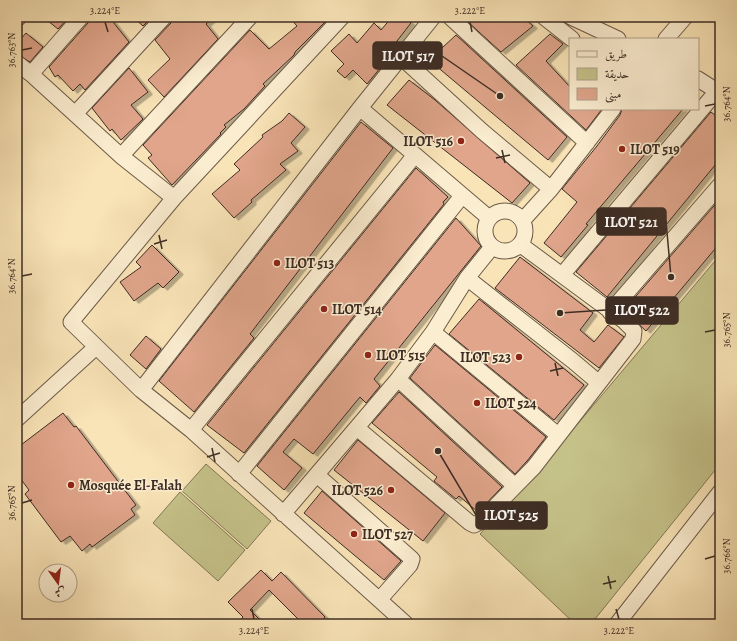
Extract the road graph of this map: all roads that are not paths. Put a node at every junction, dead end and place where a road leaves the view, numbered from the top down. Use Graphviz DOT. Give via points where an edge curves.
graph roads {
  1 [pos="81,17"];
  2 [pos="164,17"];
  3 [pos="250,17"];
  4 [pos="342,17"];
  5 [pos="433,17"];
  6 [pos="450,17"];
  7 [pos="544,17"];
  8 [pos="571,17"];
  9 [pos="685,17"];
  10 [pos="592,21"];
  11 [pos="571,38"];
  12 [pos="616,38"];
  13 [pos="667,38"];
  14 [pos="401,57"];
  15 [pos="17,63"];
  16 [pos="32,74"];
  17 [pos="699,80"];
  18 [pos="718,92"];
  19 [pos="360,108"];
  20 [pos="612,110"];
  21 [pos="75,114"];
  22 [pos="587,143"];
  23 [pos="415,155"];
  24 [pos="121,156"];
  25 [pos="720,185"];
  26 [pos="551,189"];
  27 [pos="462,196"];
  28 [pos="174,198"];
  29 [pos="489,218"];
  30 [pos="523,220"];
  31 [pos="520,245"];
  32 [pos="492,246"];
  33 [pos="562,275"];
  34 [pos="467,278"];
  35 [pos="610,312"];
  36 [pos="433,332"];
  37 [pos="96,347"];
  38 [pos="398,379"];
  39 [pos="599,383"];
  40 [pos="141,390"];
  41 [pos="17,419"];
  42 [pos="357,428"];
  43 [pos="191,430"];
  44 [pos="558,435"];
  45 [pos="239,474"];
  46 [pos="317,475"];
  47 [pos="515,486"];
  48 [pos="720,492"];
  49 [pos="283,514"];
  50 [pos="380,599"];
  51 [pos="406,624"];
  52 [pos="617,624"];
  1 -- 16 [label="street"];
  2 -- 21 [label="street"];
  3 -- 24 [label="street"];
  4 -- 28 [label="street"];
  5 -- 14 [label="street"];
  6 -- 22 [label="street"];
  7 -- 11 [label="street"];
  8 -- 10 [label="street"];
  9 -- 13 [label="street"];
  10 -- 12 [label="street"];
  14 -- 19 [label="street"];
  14 -- 26 [label="street" via="482,131"];
  15 -- 16 [label="street"];
  16 -- 21 [label="street"];
  17 -- 18 [label="street"];
  18 -- 33 [label="street"];
  19 -- 23 [label="street"];
  19 -- 40 [label="street"];
  20 -- 22 [label="street"];
  21 -- 24 [label="street"];
  22 -- 26 [label="street"];
  23 -- 27 [label="street"];
  23 -- 43 [label="street"];
  24 -- 28 [label="street"];
  25 -- 35 [label="street"];
  26 -- 30 [label="street"];
  27 -- 29 [label="street"];
  27 -- 45 [label="street"];
  28 -- 37 [label="street" via="71,322"];
  29 -- 30 [label="street" via="506,210 519,215"];
  29 -- 32 [label="street" via="485,236"];
  30 -- 31 [label="street" via="526,233"];
  31 -- 32 [label="street" via="510,251 497,250"];
  31 -- 33 [label="street"];
  32 -- 34 [label="street"];
  33 -- 35 [label="street"];
  34 -- 36 [label="street"];
  34 -- 39 [label="street"];
  35 -- 39 [label="street" via="634,330 632,339"];
  36 -- 38 [label="street"];
  36 -- 44 [label="street"];
  37 -- 40 [label="street"];
  37 -- 41 [label="street"];
  38 -- 42 [label="street"];
  38 -- 47 [label="street"];
  39 -- 44 [label="street"];
  40 -- 43 [label="street"];
  42 -- 46 [label="street"];
  42 -- 47 [label="street" via="474,525"];
  43 -- 45 [label="street"];
  44 -- 47 [label="street" via="534,467"];
  45 -- 49 [label="street"];
  46 -- 49 [label="street"];
  46 -- 50 [label="street" via="412,559 410,565"];
  48 -- 52 [label="street"];
  49 -- 50 [label="street"];
  50 -- 51 [label="street"];
}
